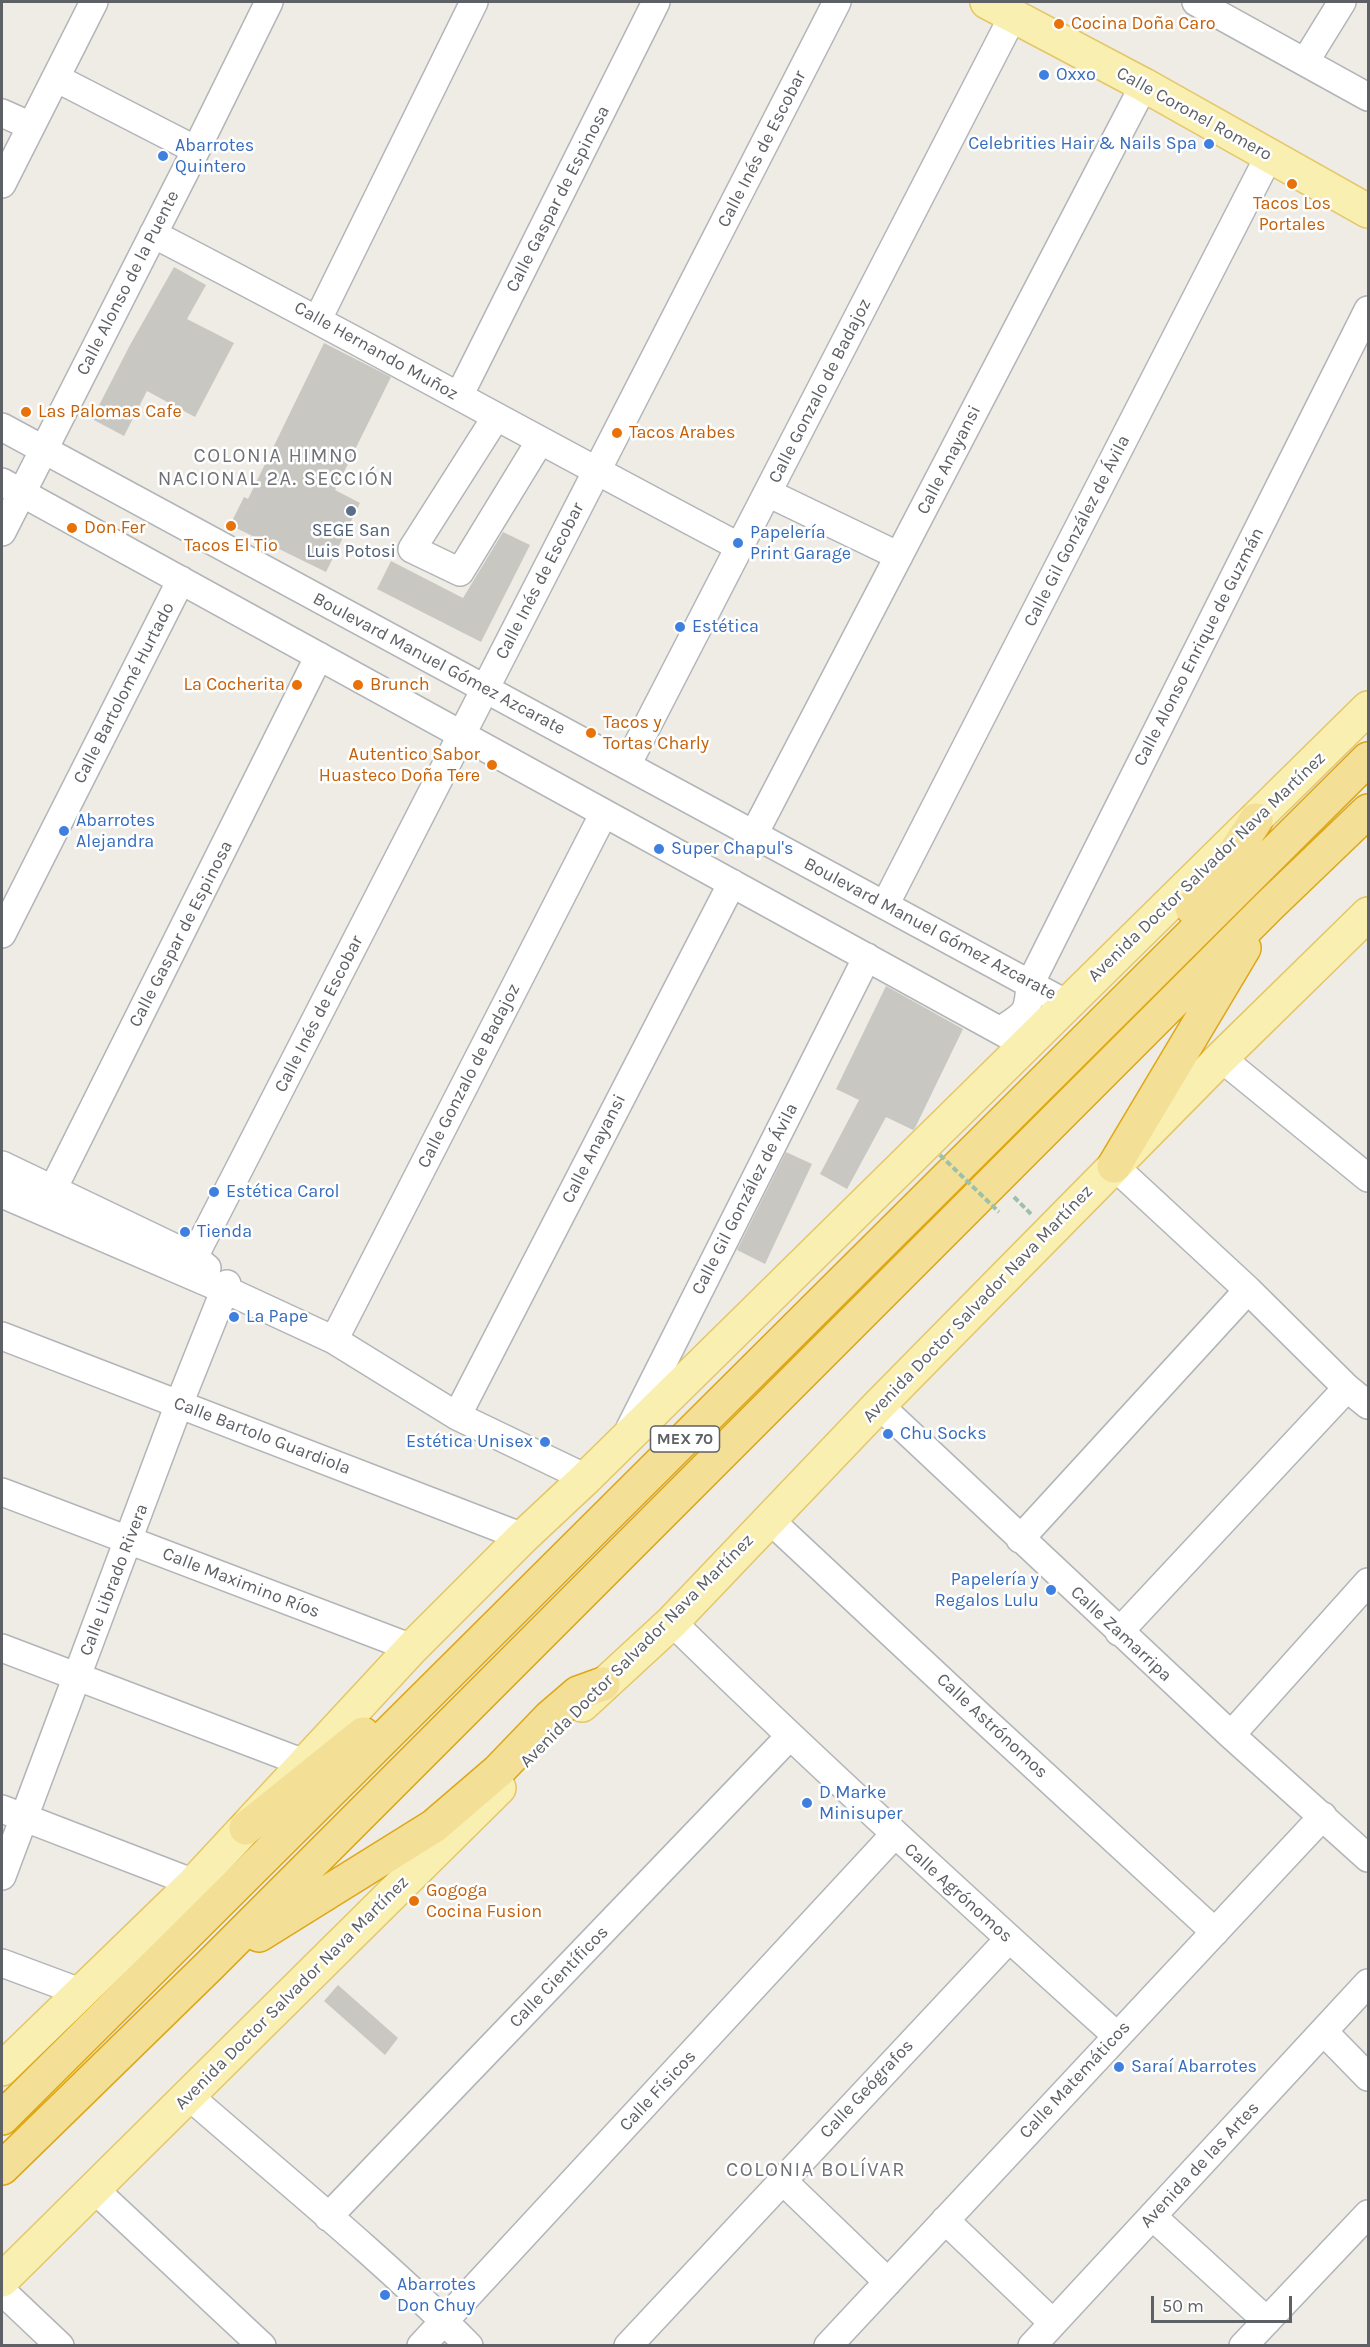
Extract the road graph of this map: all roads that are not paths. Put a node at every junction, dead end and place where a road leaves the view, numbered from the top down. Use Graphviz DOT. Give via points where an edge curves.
graph roads {
  1 [pos="94,2"];
  2 [pos="269,2"];
  3 [pos="474,2"];
  4 [pos="656,2"];
  5 [pos="837,2"];
  6 [pos="1196,2"];
  7 [pos="1342,2"];
  8 [pos="1000,9"];
  9 [pos="1305,62"];
  10 [pos="56,78"];
  11 [pos="1144,86"];
  12 [pos="1368,98"];
  13 [pos="2,113"];
  14 [pos="31,126"];
  15 [pos="196,150"];
  16 [pos="1269,156"];
  17 [pos="2,184"];
  18 [pos="1368,211"];
  19 [pos="153,234"];
  20 [pos="1368,310"];
  21 [pos="318,319"];
  22 [pos="459,396"];
  23 [pos="496,417"];
  24 [pos="2,427"];
  25 [pos="540,441"];
  26 [pos="43,449"];
  27 [pos="596,471"];
  28 [pos="11,487"];
  29 [pos="768,492"];
  30 [pos="2,531"];
  31 [pos="740,547"];
  32 [pos="899,556"];
  33 [pos="181,580"];
  34 [pos="319,656"];
  35 [pos="485,689"];
  36 [pos="1367,708"];
  37 [pos="462,734"];
  38 [pos="1368,759"];
  39 [pos="627,765"];
  40 [pos="1368,811"];
  41 [pos="604,813"];
  42 [pos="1256,820"];
  43 [pos="754,834"];
  44 [pos="732,883"];
  45 [pos="885,905"];
  46 [pos="1269,906"];
  47 [pos="1368,914"];
  48 [pos="2,934"];
  49 [pos="867,957"];
  50 [pos="1030,984"];
  51 [pos="1067,1004"];
  52 [pos="1013,1037"];
  53 [pos="1221,1058"];
  54 [pos="1037,1088"];
  55 [pos="2,1165"];
  56 [pos="1114,1166"];
  57 [pos="1366,1172"];
  58 [pos="2,1194"];
  59 [pos="49,1200"];
  60 [pos="194,1257"];
  61 [pos="230,1290"];
  62 [pos="1248,1290"];
  63 [pos="2,1336"];
  64 [pos="334,1340"];
  65 [pos="1363,1399"];
  66 [pos="179,1404"];
  67 [pos="879,1404"];
  68 [pos="457,1416"];
  69 [pos="624,1440"];
  70 [pos="586,1478"];
  71 [pos="2,1492"];
  72 [pos="770,1520"];
  73 [pos="522,1537"];
  74 [pos="1020,1539"];
  75 [pos="129,1540"];
  76 [pos="1368,1582"];
  77 [pos="672,1622"];
  78 [pos="1119,1632"];
  79 [pos="2,1648"];
  80 [pos="412,1648"];
  81 [pos="77,1677"];
  82 [pos="603,1684"];
  83 [pos="437,1685"];
  84 [pos="1231,1735"];
  85 [pos="789,1737"];
  86 [pos="304,1763"];
  87 [pos="13,1814"];
  88 [pos="1323,1816"];
  89 [pos="246,1828"];
  90 [pos="894,1835"];
  91 [pos="1368,1858"];
  92 [pos="2,1876"];
  93 [pos="194,1883"];
  94 [pos="1215,1932"];
  95 [pos="1009,1939"];
  96 [pos="2,1964"];
  97 [pos="209,1966"];
  98 [pos="1368,1983"];
  99 [pos="80,1992"];
  100 [pos="1324,2032"];
  101 [pos="1117,2036"];
  102 [pos="2,2069"];
  103 [pos="1368,2077"];
  104 [pos="189,2096"];
  105 [pos="2,2118"];
  106 [pos="2,2167"];
  107 [pos="782,2180"];
  108 [pos="94,2189"];
  109 [pos="1368,2214"];
  110 [pos="1152,2216"];
  111 [pos="328,2217"];
  112 [pos="945,2220"];
  113 [pos="2,2280"];
  114 [pos="888,2282"];
  115 [pos="2,2291"];
  116 [pos="445,2321"];
  117 [pos="1267,2321"];
  118 [pos="1053,2322"];
  119 [pos="60,2346"];
  120 [pos="262,2346"];
  121 [pos="421,2346"];
  122 [pos="469,2346"];
  123 [pos="628,2346"];
  124 [pos="828,2346"];
  125 [pos="1032,2346"];
  126 [pos="1243,2346"];
  1 -- 10 [label="street"];
  2 -- 15 [label="street, Calle Alonso de la Puente"];
  3 -- 21 [label="street"];
  4 -- 22 [label="street, Calle Gaspar de Espinosa"];
  5 -- 27 [label="street, Calle Inés de Escobar"];
  6 -- 9 [label="street"];
  7 -- 9 [label="street"];
  8 -- 11 [label="main road, Calle Coronel Romero"];
  8 -- 29 [label="street, Calle Gonzalo de Badajoz"];
  9 -- 12 [label="street"];
  10 -- 14 [label="street"];
  10 -- 15 [label="street"];
  11 -- 16 [label="main road, Calle Coronel Romero"];
  11 -- 32 [label="street, Calle Anayansi"];
  13 -- 14 [label="street"];
  14 -- 17 [label="street"];
  15 -- 19 [label="street, Calle Alonso de la Puente"];
  16 -- 18 [label="main road, Calle Coronel Romero"];
  16 -- 45 [label="street, Calle Gil González de Ávila"];
  19 -- 21 [label="street, Calle Hernando Muñoz"];
  19 -- 26 [label="street, Calle Alonso de la Puente"];
  20 -- 50 [label="street, Calle Alonso Enrique de Guzmán"];
  21 -- 22 [label="street, Calle Hernando Muñoz"];
  22 -- 23 [label="street, Calle Hernando Muñoz"];
  23 -- 25 [label="street, Calle Hernando Muñoz"];
  23 -- 25 [label="street" via="412,549 460,572"];
  24 -- 26 [label="street, Boulevard Manuel Gómez Azcarate"];
  25 -- 27 [label="street, Calle Hernando Muñoz"];
  26 -- 28 [label="street, Calle Alonso de la Puente"];
  26 -- 35 [label="street, Boulevard Manuel Gómez Azcarate"];
  27 -- 31 [label="street, Calle Hernando Muñoz"];
  27 -- 35 [label="street, Calle Inés de Escobar"];
  28 -- 30 [label="street, Calle Alonso de la Puente"];
  28 -- 33 [label="street"];
  29 -- 31 [label="street, Calle Gonzalo de Badajoz"];
  29 -- 32 [label="street"];
  31 -- 39 [label="street, Calle Gonzalo de Badajoz"];
  32 -- 43 [label="street, Calle Anayansi"];
  33 -- 34 [label="street"];
  33 -- 48 [label="street, Calle Bartolomé Hurtado"];
  34 -- 37 [label="street"];
  34 -- 59 [label="street, Calle Gaspar de Espinosa"];
  35 -- 37 [label="street, Calle Inés de Escobar"];
  35 -- 39 [label="street, Boulevard Manuel Gómez Azcarate"];
  36 -- 42 [label="main road, Avenida Doctor Salvador Nava Martínez"];
  37 -- 41 [label="street"];
  37 -- 60 [label="street, Calle Inés de Escobar"];
  38 -- 54 [label="highway, Avenida Doctor Salvador Nava Martínez / MEX 70"];
  39 -- 43 [label="street, Boulevard Manuel Gómez Azcarate"];
  40 -- 46 [label="highway, MEX 70"];
  41 -- 44 [label="street"];
  41 -- 64 [label="street, Calle Gonzalo de Badajoz"];
  42 -- 51 [label="main road, Avenida Doctor Salvador Nava Martínez"];
  42 -- 54 [label="highway" via="1218,878"];
  43 -- 45 [label="street, Boulevard Manuel Gómez Azcarate"];
  44 -- 49 [label="street"];
  44 -- 68 [label="street, Calle Anayansi"];
  45 -- 50 [label="street, Boulevard Manuel Gómez Azcarate"];
  46 -- 56 [label="highway"];
  46 -- 97 [label="highway, MEX 70"];
  47 -- 53 [label="main road, Avenida Doctor Salvador Nava Martínez"];
  49 -- 52 [label="street"];
  49 -- 69 [label="street, Calle Gil González de Ávila"];
  50 -- 51 [label="street, Boulevard Manuel Gómez Azcarate"];
  50 -- 52 [label="street, Calle Alonso Enrique de Guzmán" via="1029,1005"];
  51 -- 52 [label="main road, Avenida Doctor Salvador Nava Martínez"];
  52 -- 69 [label="main road, Avenida Doctor Salvador Nava Martínez"];
  53 -- 56 [label="main road, Avenida Doctor Salvador Nava Martínez"];
  53 -- 57 [label="street"];
  54 -- 83 [label="highway, Avenida Doctor Salvador Nava Martínez / MEX 70"];
  55 -- 59 [label="street"];
  56 -- 62 [label="street"];
  56 -- 67 [label="main road, Avenida Doctor Salvador Nava Martínez"];
  58 -- 59 [label="street"];
  59 -- 60 [label="street"];
  59 -- 61 [label="street"];
  60 -- 61 [label="street"];
  61 -- 64 [label="street"];
  61 -- 66 [label="street, Calle Librado Rivera"];
  62 -- 65 [label="street"];
  62 -- 74 [label="street"];
  63 -- 66 [label="street, Calle Bartolo Guardiola"];
  64 -- 68 [label="street"];
  65 -- 78 [label="street"];
  66 -- 73 [label="street, Calle Bartolo Guardiola"];
  66 -- 75 [label="street, Calle Librado Rivera"];
  67 -- 72 [label="main road, Avenida Doctor Salvador Nava Martínez"];
  67 -- 74 [label="street, Calle Zamarripa"];
  68 -- 70 [label="street"];
  69 -- 70 [label="main road, Avenida Doctor Salvador Nava Martínez"];
  70 -- 73 [label="main road, Avenida Doctor Salvador Nava Martínez"];
  71 -- 75 [label="street, Calle Maximino Ríos"];
  72 -- 77 [label="main road, Avenida Doctor Salvador Nava Martínez"];
  72 -- 94 [label="street, Calle Astrónomos"];
  73 -- 80 [label="main road, Avenida Doctor Salvador Nava Martínez"];
  74 -- 78 [label="street, Calle Zamarripa"];
  75 -- 80 [label="street, Calle Maximino Ríos"];
  75 -- 81 [label="street, Calle Librado Rivera"];
  76 -- 84 [label="street"];
  77 -- 82 [label="main road, Avenida Doctor Salvador Nava Martínez"];
  77 -- 85 [label="street, Calle Agrónomos"];
  78 -- 84 [label="street, Calle Zamarripa"];
  79 -- 81 [label="street"];
  80 -- 86 [label="main road, Avenida Doctor Salvador Nava Martínez"];
  81 -- 86 [label="street"];
  81 -- 87 [label="street, Calle Librado Rivera"];
  82 -- 97 [label="highway" via="578,1693 498,1772 434,1826"];
  82 -- 104 [label="main road, Avenida Doctor Salvador Nava Martínez"];
  83 -- 89 [label="highway" via="394,1710"];
  83 -- 105 [label="highway, Avenida Doctor Salvador Nava Martínez / MEX 70"];
  84 -- 88 [label="street, Calle Zamarripa"];
  85 -- 90 [label="street, Calle Agrónomos"];
  85 -- 111 [label="street, Calle Científicos"];
  86 -- 89 [label="main road, Avenida Doctor Salvador Nava Martínez"];
  87 -- 92 [label="street, Calle Librado Rivera"];
  87 -- 93 [label="street"];
  88 -- 91 [label="street, Calle Zamarripa"];
  88 -- 94 [label="street, Calle Matemáticos"];
  89 -- 93 [label="main road, Avenida Doctor Salvador Nava Martínez"];
  90 -- 95 [label="street, Calle Agrónomos"];
  90 -- 116 [label="street, Calle Físicos"];
  93 -- 99 [label="main road, Avenida Doctor Salvador Nava Martínez"];
  94 -- 101 [label="street, Calle Matemáticos"];
  95 -- 101 [label="street, Calle Agrónomos"];
  95 -- 107 [label="street, Calle Geógrafos"];
  96 -- 99 [label="street"];
  97 -- 106 [label="highway, MEX 70"];
  98 -- 100 [label="street, Avenida de las Artes"];
  99 -- 102 [label="main road, Avenida Doctor Salvador Nava Martínez"];
  100 -- 103 [label="street"];
  100 -- 110 [label="street, Avenida de las Artes"];
  101 -- 112 [label="street, Calle Matemáticos"];
  104 -- 108 [label="main road, Avenida Doctor Salvador Nava Martínez"];
  104 -- 111 [label="street"];
  107 -- 114 [label="street"];
  107 -- 123 [label="street, Calle Geógrafos"];
  108 -- 113 [label="main road, Avenida Doctor Salvador Nava Martínez"];
  108 -- 120 [label="street"];
  109 -- 117 [label="street"];
  110 -- 117 [label="street"];
  110 -- 118 [label="street, Avenida de las Artes"];
  111 -- 116 [label="street"];
  112 -- 114 [label="street, Calle Matemáticos"];
  112 -- 118 [label="street"];
  114 -- 124 [label="street, Calle Matemáticos"];
  115 -- 119 [label="street"];
  116 -- 121 [label="street, Calle Físicos"];
  116 -- 122 [label="street"];
  117 -- 126 [label="street"];
  118 -- 125 [label="street, Avenida de las Artes"];
}
